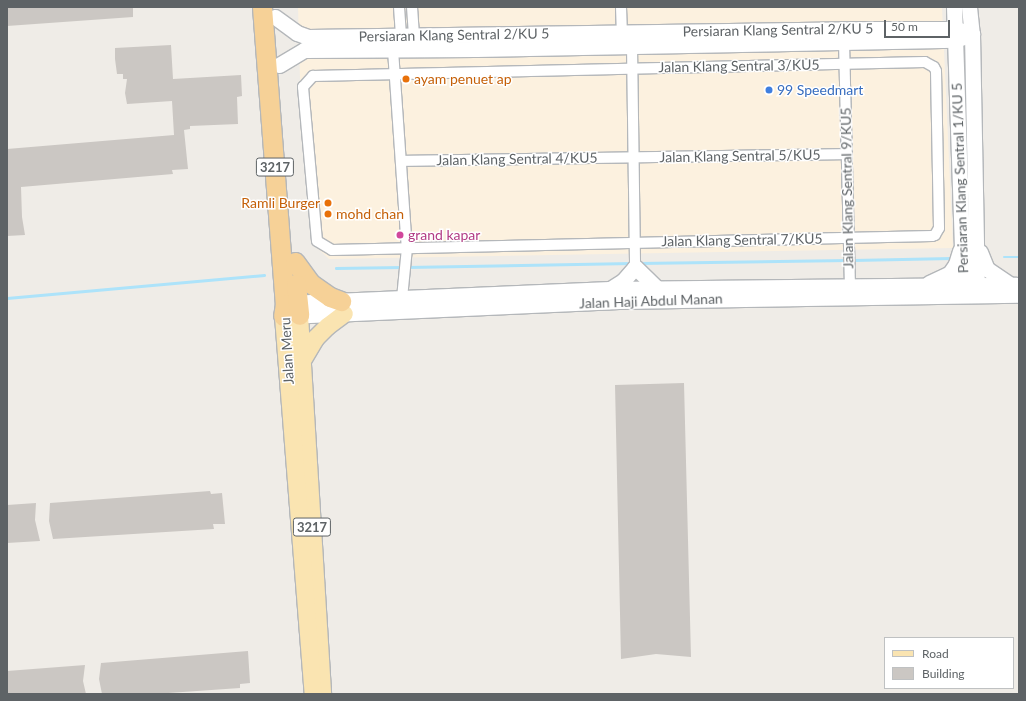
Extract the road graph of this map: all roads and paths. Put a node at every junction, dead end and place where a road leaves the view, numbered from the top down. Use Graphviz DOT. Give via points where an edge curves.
graph roads {
  1 [pos="399,7"];
  2 [pos="412,7"];
  3 [pos="621,7"];
  4 [pos="950,7"];
  5 [pos="954,7"];
  6 [pos="969,7"];
  7 [pos="271,10"];
  8 [pos="622,33"];
  9 [pos="477,34"];
  10 [pos="956,34"];
  11 [pos="972,34"];
  12 [pos="407,35"];
  13 [pos="916,35"];
  14 [pos="844,42"];
  15 [pos="632,46"];
  16 [pos="476,49"];
  17 [pos="393,50"];
  18 [pos="420,50"];
  19 [pos="845,64"];
  20 [pos="279,65"];
  21 [pos="632,68"];
  22 [pos="395,73"];
  23 [pos="956,76"];
  24 [pos="847,154"];
  25 [pos="634,157"];
  26 [pos="401,161"];
  27 [pos="848,238"];
  28 [pos="635,243"];
  29 [pos="969,244"];
  30 [pos="406,248"];
  31 [pos="295,262"];
  32 [pos="635,267"];
  33 [pos="924,285"];
  34 [pos="850,286"];
  35 [pos="657,288"];
  36 [pos="970,288"];
  37 [pos="1016,288"];
  38 [pos="610,289"];
  39 [pos="403,291"];
  40 [pos="343,307"];
  41 [pos="291,310"];
  42 [pos="302,360"];
  43 [pos="313,694"];
  44 [pos="322,694"];
  1 -- 12 [label="street"];
  2 -- 12 [label="street"];
  3 -- 8 [label="street"];
  4 -- 13 [label="street" via="944,18"];
  5 -- 10 [label="street, Persiaran Klang Sentral 1/KU 5"];
  6 -- 11 [label="street, Persiaran Klang Sentral 1/KU 5"];
  7 -- 12 [label="street, Persiaran Klang Sentral 2/KU 5" via="297,33 308,37"];
  7 -- 20 [label="highway, Jalan Meru / 3217"];
  7 -- 41 [label="highway, Jalan Meru / 3217"];
  8 -- 9 [label="street, Persiaran Klang Sentral 2/KU 5"];
  8 -- 13 [label="street, Persiaran Klang Sentral 2/KU 5"];
  9 -- 12 [label="street, Persiaran Klang Sentral 2/KU 5"];
  9 -- 16 [label="street"];
  10 -- 11 [label="street, Persiaran Klang Sentral 2/KU 5"];
  10 -- 13 [label="street, Persiaran Klang Sentral 2/KU 5"];
  10 -- 23 [label="street, Persiaran Klang Sentral 1/KU 5"];
  11 -- 29 [label="street, Persiaran Klang Sentral 1/KU 5"];
  12 -- 18 [label="street" via="407,43"];
  13 -- 14 [label="street, Persiaran Klang Sentral 2/KU 5"];
  13 -- 23 [label="street" via="943,50"];
  14 -- 15 [label="street, Persiaran Klang Sentral 2/KU 5"];
  14 -- 19 [label="street, Jalan Klang Sentral 9/KU5"];
  15 -- 16 [label="street, Persiaran Klang Sentral 2/KU 5"];
  15 -- 21 [label="street"];
  16 -- 18 [label="street, Persiaran Klang Sentral 2/KU 5"];
  17 -- 18 [label="street, Persiaran Klang Sentral 2/KU 5"];
  17 -- 20 [label="street, Persiaran Klang Sentral 2/KU 5" via="304,50"];
  17 -- 22 [label="street"];
  19 -- 21 [label="street, Jalan Klang Sentral 3/KU5"];
  19 -- 24 [label="street, Jalan Klang Sentral 9/KU5"];
  19 -- 27 [label="street, Jalan Klang Sentral 3/KU5" via="925,62 936,71 938,232 932,236"];
  20 -- 31 [label="highway, Jalan Meru / 3217"];
  21 -- 22 [label="street, Jalan Klang Sentral 3/KU5"];
  21 -- 25 [label="street"];
  22 -- 26 [label="street"];
  22 -- 30 [label="street, Jalan Klang Sentral 7/KU5" via="316,75 303,87 318,240 332,250"];
  23 -- 29 [label="street, Persiaran Klang Sentral 1/KU 5"];
  24 -- 25 [label="street, Jalan Klang Sentral 5/KU5"];
  24 -- 27 [label="street, Jalan Klang Sentral 9/KU5"];
  25 -- 26 [label="street, Jalan Klang Sentral 4/KU5"];
  25 -- 28 [label="street"];
  26 -- 30 [label="street"];
  27 -- 28 [label="street, Jalan Klang Sentral 7/KU5"];
  27 -- 34 [label="street, Jalan Klang Sentral 9/KU5"];
  28 -- 30 [label="street, Jalan Klang Sentral 7/KU5"];
  28 -- 32 [label="street"];
  29 -- 33 [label="street" via="950,273"];
  29 -- 36 [label="street, Persiaran Klang Sentral 1/KU 5"];
  29 -- 37 [label="street" via="987,269"];
  30 -- 39 [label="street"];
  31 -- 40 [label="highway" via="310,282"];
  31 -- 41 [label="highway, Jalan Meru / 3217"];
  32 -- 35 [label="street"];
  32 -- 38 [label="street" via="623,281"];
  33 -- 34 [label="street, Jalan Haji Abdul Manan"];
  33 -- 36 [label="street, Jalan Haji Abdul Manan"];
  34 -- 35 [label="street, Jalan Haji Abdul Manan"];
  35 -- 38 [label="street, Jalan Haji Abdul Manan"];
  36 -- 37 [label="street, Jalan Haji Abdul Manan"];
  36 -- 40 [label="street, Jalan Haji Abdul Manan" via="619,302"];
  38 -- 39 [label="street, Jalan Haji Abdul Manan"];
  39 -- 40 [label="street, Jalan Haji Abdul Manan"];
  40 -- 41 [label="street, Jalan Haji Abdul Manan"];
  40 -- 42 [label="main road" via="315,338"];
  41 -- 42 [label="main road, Jalan Meru / 3217"];
  41 -- 43 [label="main road, Jalan Meru / 3217"];
  42 -- 44 [label="main road, Jalan Meru / 3217"];
}
